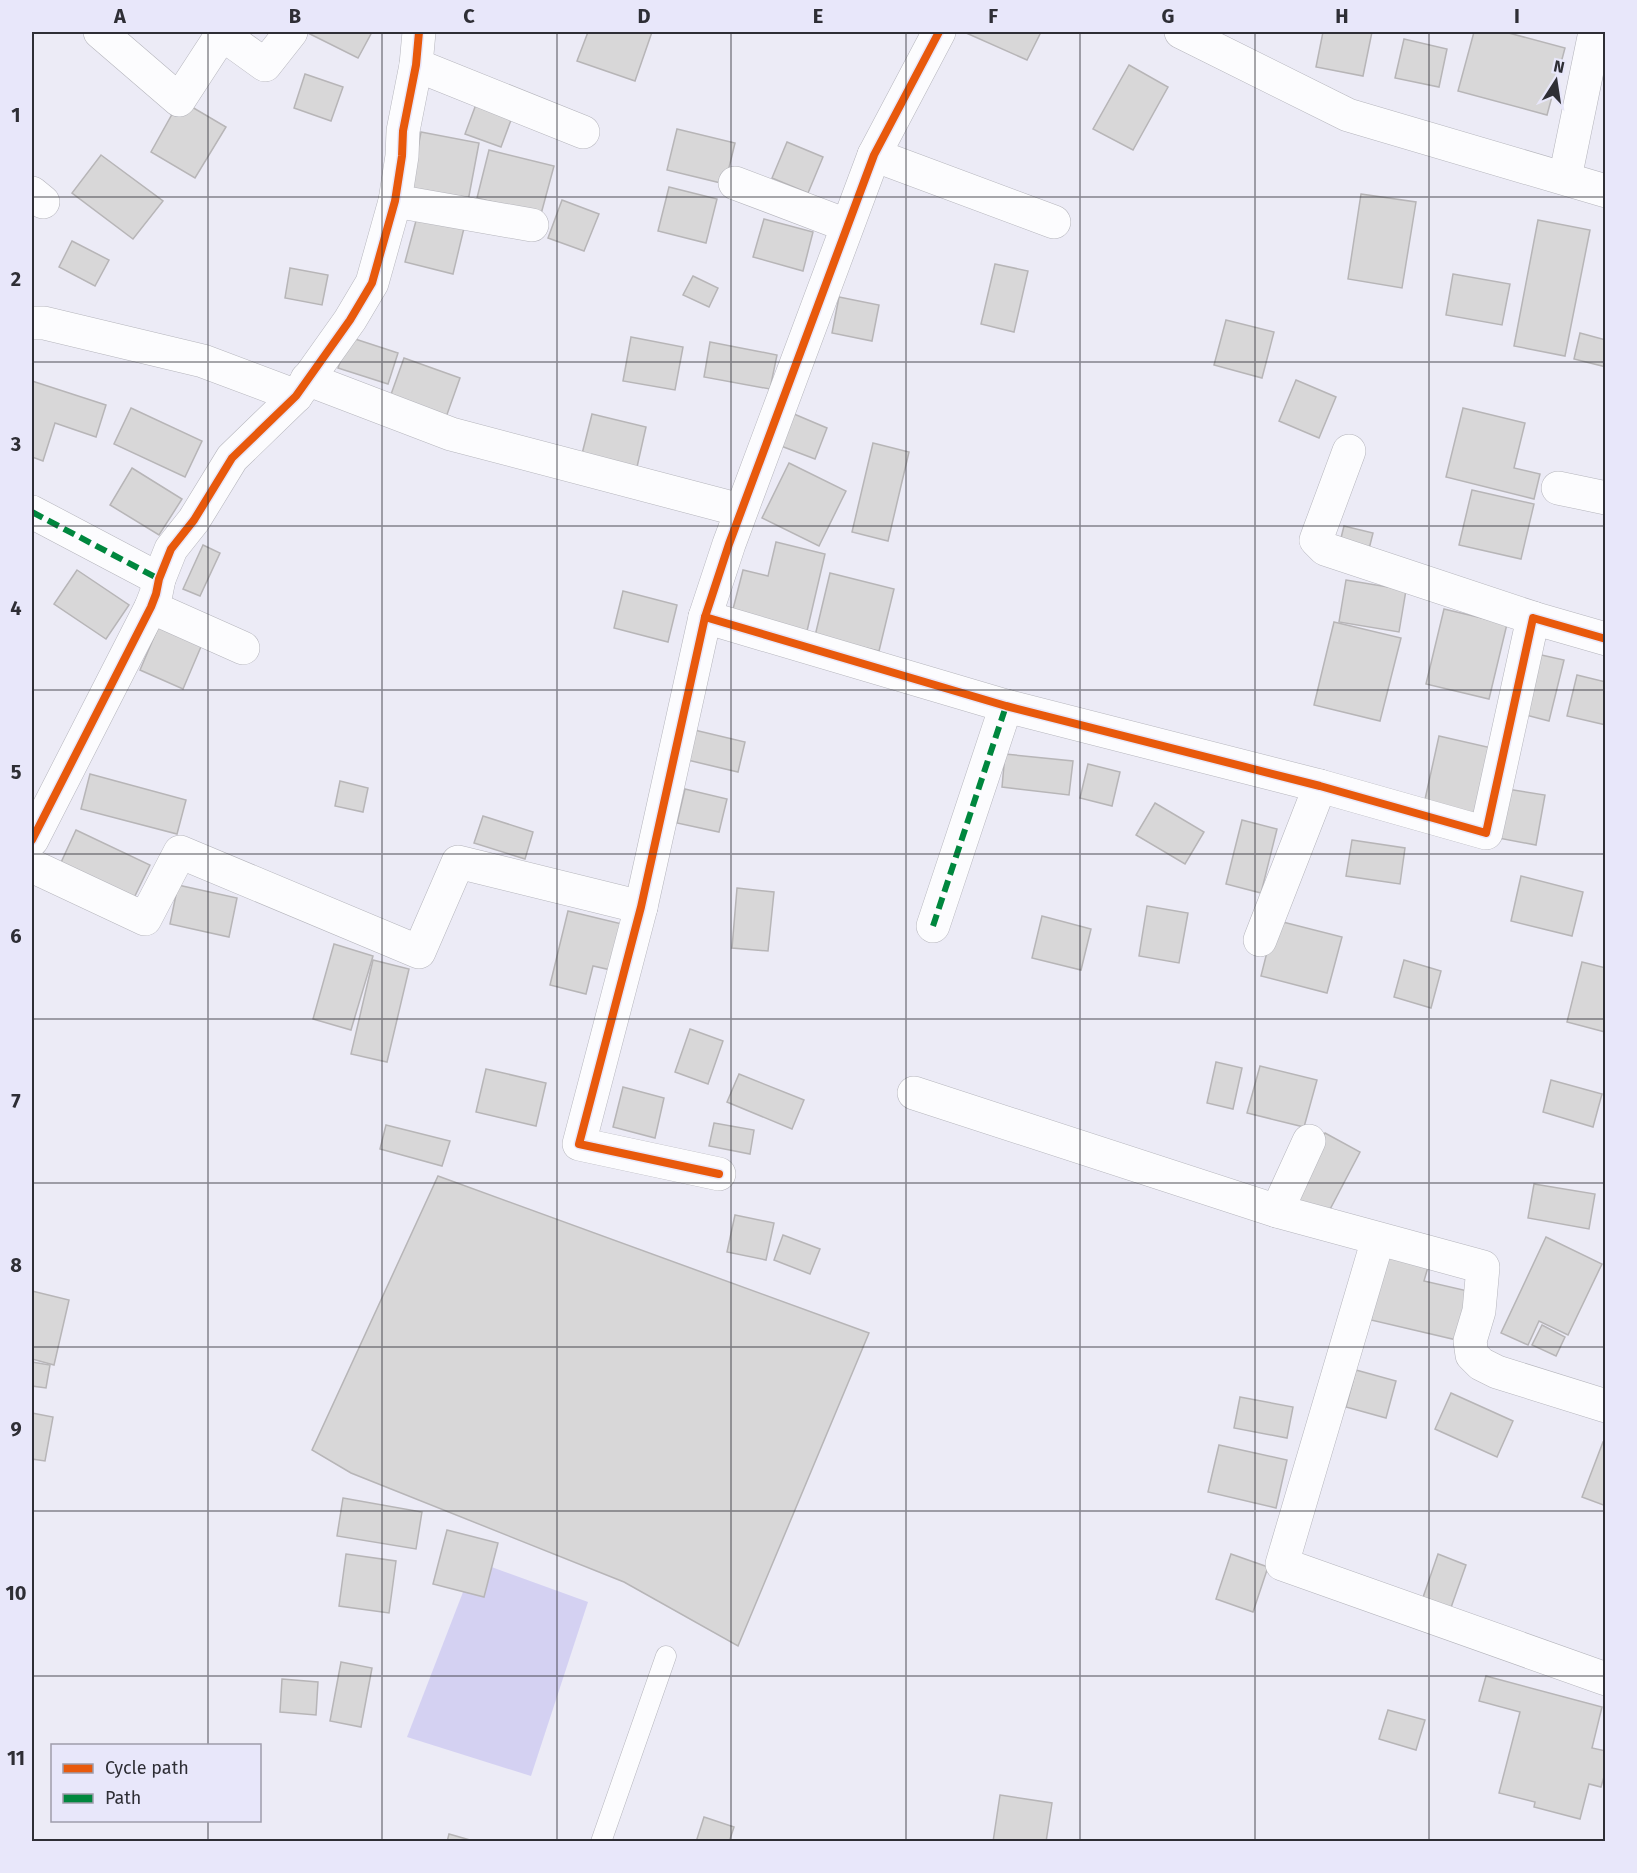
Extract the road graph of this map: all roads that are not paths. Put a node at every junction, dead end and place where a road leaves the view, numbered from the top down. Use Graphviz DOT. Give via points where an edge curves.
graph roads {
  1 [pos="100,32"];
  2 [pos="291,32"];
  3 [pos="419,32"];
  4 [pos="939,32"];
  5 [pos="1181,32"];
  6 [pos="1595,32"];
  7 [pos="416,65"];
  8 [pos="583,132"];
  9 [pos="874,155"];
  10 [pos="1565,178"];
  11 [pos="735,183"];
  12 [pos="1605,192"];
  13 [pos="395,201"];
  14 [pos="1053,222"];
  15 [pos="532,225"];
  16 [pos="846,225"];
  17 [pos="32,323"];
  18 [pos="301,388"];
  19 [pos="1348,451"];
  20 [pos="1558,488"];
  21 [pos="1605,498"];
  22 [pos="740,510"];
  23 [pos="32,512"];
  24 [pos="155,593"];
  25 [pos="705,617"];
  26 [pos="1533,618"];
  27 [pos="1605,639"];
  28 [pos="243,648"];
  29 [pos="1006,706"];
  30 [pos="1320,786"];
  31 [pos="40,803"];
  32 [pos="32,840"];
  33 [pos="32,866"];
  34 [pos="641,907"];
  35 [pos="933,926"];
  36 [pos="1260,940"];
  37 [pos="914,1093"];
  38 [pos="1309,1141"];
  39 [pos="719,1174"];
  40 [pos="1277,1211"];
  41 [pos="1378,1239"];
  42 [pos="1605,1406"];
  43 [pos="666,1656"];
  44 [pos="1605,1679"];
  45 [pos="601,1842"];
  1 -- 2 [label="street" via="179,100 222,34 265,65"];
  3 -- 7 [label="street"];
  4 -- 9 [label="street"];
  5 -- 10 [label="street" via="1348,115"];
  6 -- 10 [label="street"];
  7 -- 8 [label="street"];
  7 -- 13 [label="street"];
  9 -- 14 [label="street"];
  9 -- 16 [label="street"];
  10 -- 12 [label="street"];
  11 -- 16 [label="street"];
  13 -- 15 [label="street"];
  13 -- 18 [label="street" via="372,283"];
  16 -- 22 [label="street"];
  17 -- 18 [label="street"];
  18 -- 22 [label="street" via="451,434"];
  18 -- 24 [label="street" via="232,458 171,549"];
  19 -- 26 [label="street" via="1316,540 1325,549"];
  20 -- 21 [label="street"];
  22 -- 25 [label="street"];
  23 -- 24 [label="street"];
  24 -- 28 [label="street"];
  24 -- 31 [label="street" via="75,757"];
  25 -- 29 [label="street"];
  25 -- 34 [label="street"];
  26 -- 27 [label="street"];
  26 -- 30 [label="street" via="1486,833"];
  29 -- 30 [label="street"];
  29 -- 35 [label="street"];
  30 -- 36 [label="street"];
  31 -- 32 [label="street"];
  33 -- 34 [label="street" via="145,919 180,852 419,952 458,862"];
  34 -- 39 [label="street" via="579,1144"];
  37 -- 40 [label="street"];
  38 -- 40 [label="street"];
  40 -- 41 [label="street"];
  41 -- 42 [label="street" via="1483,1267 1479,1311 1470,1341 1472,1355 1497,1372"];
  41 -- 44 [label="street" via="1282,1563"];
  43 -- 45 [label="lane"];
}
